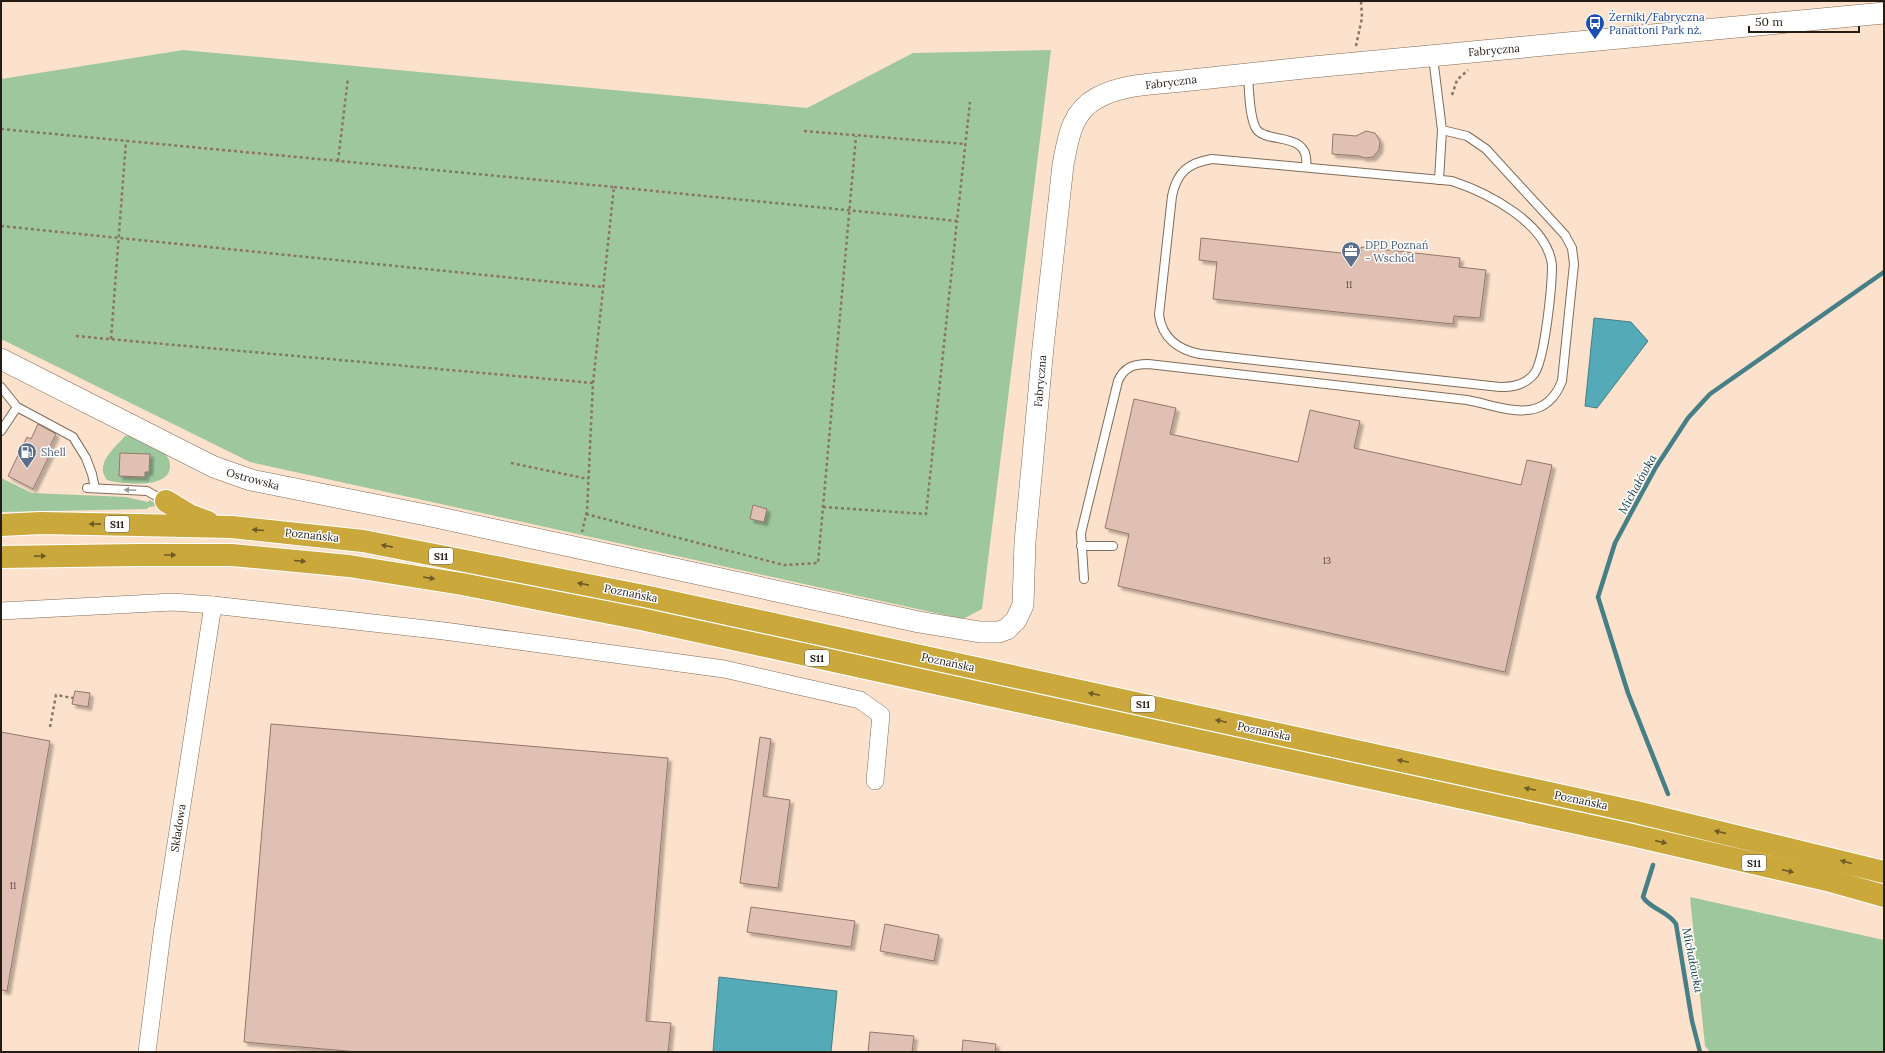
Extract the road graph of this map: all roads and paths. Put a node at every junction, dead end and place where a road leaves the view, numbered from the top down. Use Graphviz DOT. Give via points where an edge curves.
graph roads {
  1 [pos="1361,1"];
  2 [pos="1884,13"];
  3 [pos="1433,56"];
  4 [pos="1355,63"];
  5 [pos="1248,74"];
  6 [pos="348,78"];
  7 [pos="970,102"];
  8 [pos="1,129"];
  9 [pos="1442,130"];
  10 [pos="804,131"];
  11 [pos="856,136"];
  12 [pos="126,141"];
  13 [pos="965,144"];
  14 [pos="338,161"];
  15 [pos="1306,167"];
  16 [pos="1439,180"];
  17 [pos="614,187"];
  18 [pos="849,210"];
  19 [pos="957,221"];
  20 [pos="1,226"];
  21 [pos="118,238"];
  22 [pos="603,287"];
  23 [pos="76,336"];
  24 [pos="111,339"];
  25 [pos="1,360"];
  26 [pos="593,383"];
  27 [pos="1,387"];
  28 [pos="17,407"];
  29 [pos="1,432"];
  30 [pos="511,463"];
  31 [pos="588,479"];
  32 [pos="166,501"];
  33 [pos="823,507"];
  34 [pos="586,514"];
  35 [pos="1,525"];
  36 [pos="232,528"];
  37 [pos="1081,546"];
  38 [pos="1113,546"];
  39 [pos="579,548"];
  40 [pos="1,557"];
  41 [pos="1084,579"];
  42 [pos="213,605"];
  43 [pos="1,611"];
  44 [pos="73,698"];
  45 [pos="50,727"];
  46 [pos="875,781"];
  47 [pos="1884,872"];
  48 [pos="1884,896"];
  49 [pos="147,1052"];
  1 -- 4 [label="path" via="1362,18 1354,56"];
  2 -- 3 [label="street, Fabryczna"];
  3 -- 4 [label="street, Fabryczna"];
  3 -- 9 [label="lane"];
  4 -- 5 [label="street, Fabryczna"];
  5 -- 15 [label="lane" via="1253,118 1257,129 1297,145 1305,154"];
  5 -- 39 [label="street, Fabryczna" via="1119,90 1094,100 1077,115 1068,142 1059,205 1025,542 1023,605 1016,620 1007,629 999,632 980,632 919,622"];
  6 -- 14 [label="path"];
  7 -- 13 [label="path"];
  8 -- 12 [label="path"];
  9 -- 16 [label="lane"];
  9 -- 37 [label="lane" via="1467,136 1486,149 1560,228 1572,248 1574,264 1562,381 1556,392 1541,405 1517,411 1467,400 1148,364 1134,365 1123,372 1118,381 1083,525"];
  10 -- 11 [label="path"];
  11 -- 13 [label="path"];
  11 -- 18 [label="path"];
  12 -- 14 [label="path"];
  12 -- 21 [label="path"];
  13 -- 19 [label="path"];
  14 -- 17 [label="path"];
  15 -- 16 [label="lane"];
  15 -- 16 [label="lane" via="1212,159 1192,164 1178,178 1172,196 1159,311 1160,322 1168,337 1179,346 1200,354 1500,387 1516,386 1535,373 1541,358 1552,272 1549,252 1541,238 1522,217 1466,187 1452,181"];
  17 -- 18 [label="path"];
  17 -- 22 [label="path"];
  18 -- 19 [label="path"];
  18 -- 33 [label="path"];
  19 -- 33 [label="path" via="926,514"];
  20 -- 21 [label="path"];
  21 -- 22 [label="path"];
  21 -- 24 [label="path"];
  22 -- 26 [label="path"];
  23 -- 24 [label="path"];
  24 -- 26 [label="path"];
  25 -- 39 [label="street, Ostrowska" via="231,474"];
  26 -- 31 [label="path"];
  27 -- 28 [label="lane"];
  28 -- 29 [label="lane"];
  32 -- 28 [label="lane, one-way" via="147,491 91,488 90,467 76,440"];
  30 -- 31 [label="path"];
  31 -- 34 [label="path"];
  32 -- 36 [label="highway" via="194,518"];
  33 -- 34 [label="path" via="818,563 784,565"];
  34 -- 39 [label="path"];
  36 -- 35 [label="highway, Poznańska / S11, one-way"];
  47 -- 36 [label="highway, Poznańska / S11, one-way" via="1636,812 649,597 363,541"];
  37 -- 38 [label="lane"];
  37 -- 41 [label="lane"];
  40 -- 48 [label="highway, S11, one-way" via="232,555 349,566 462,584 641,619 1623,833 1827,880"];
  42 -- 43 [label="street" via="173,602"];
  42 -- 46 [label="street" via="724,669 860,700 881,715"];
  42 -- 49 [label="street, Składowa" via="162,934"];
  44 -- 45 [label="path" via="56,695"];
}
